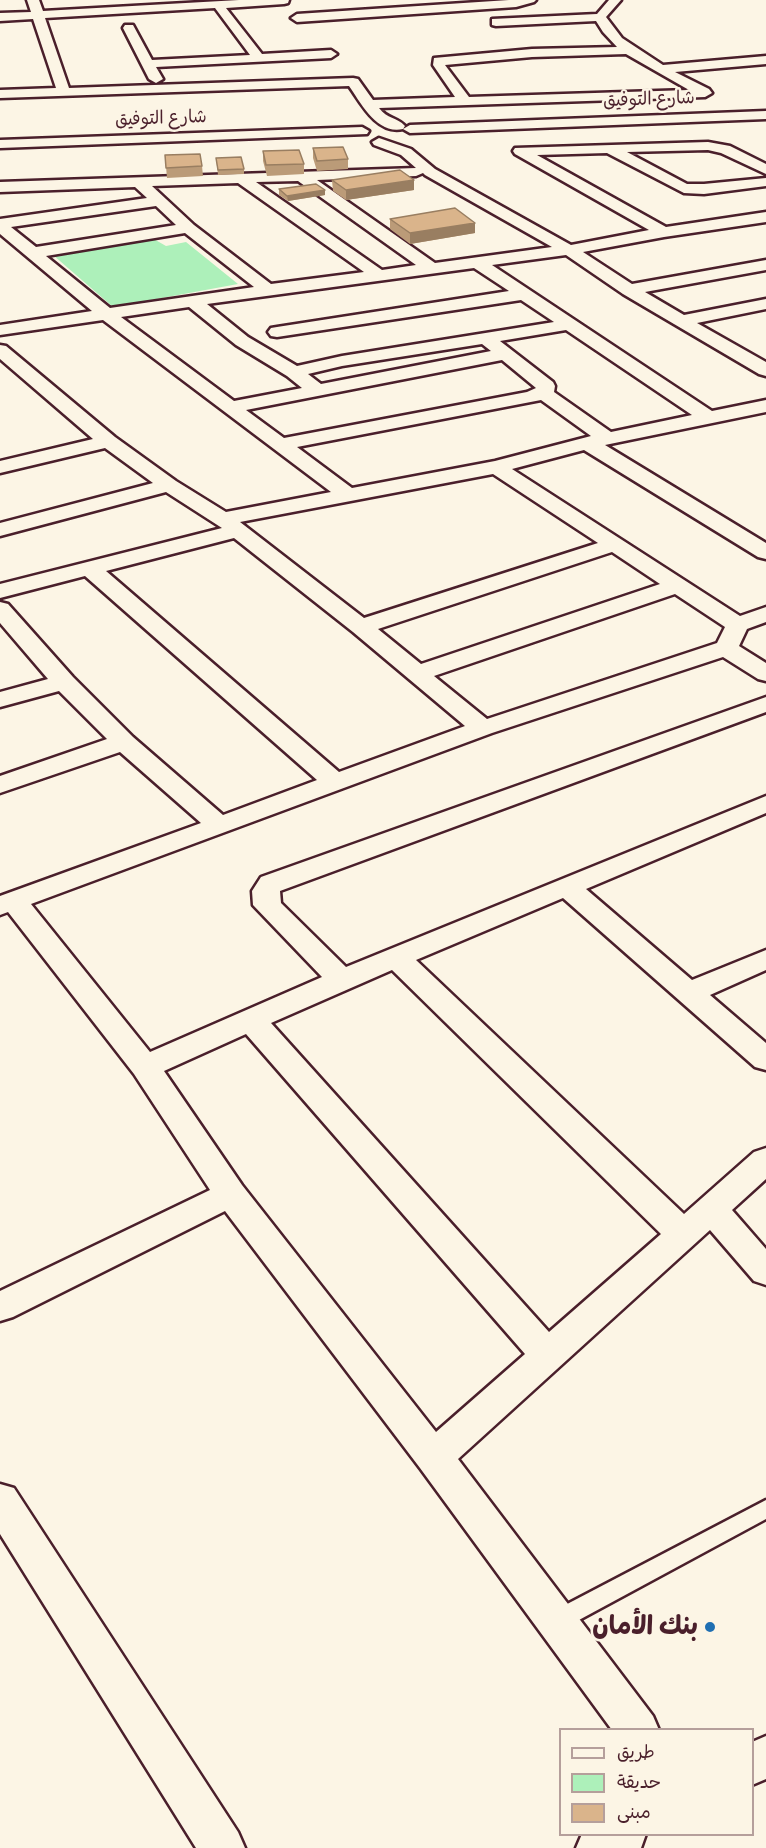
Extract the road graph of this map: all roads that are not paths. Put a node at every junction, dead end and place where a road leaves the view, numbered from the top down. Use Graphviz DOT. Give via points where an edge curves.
graph roads {
  1 [pos="33,0"];
  2 [pos="283,0"];
  3 [pos="530,0"];
  4 [pos="615,0"];
  5 [pos="469,3"];
  6 [pos="218,5"];
  7 [pos="39,15"];
  8 [pos="0,17"];
  9 [pos="600,17"];
  10 [pos="297,18"];
  11 [pos="488,22"];
  12 [pos="129,28"];
  13 [pos="627,50"];
  14 [pos="532,53"];
  15 [pos="258,57"];
  16 [pos="766,60"];
  17 [pos="148,64"];
  18 [pos="342,68"];
  19 [pos="663,69"];
  20 [pos="162,88"];
  21 [pos="64,92"];
  22 [pos="0,94"];
  23 [pos="714,97"];
  24 [pos="465,101"];
  25 [pos="368,104"];
  26 [pos="751,115"];
  27 [pos="766,115"];
  28 [pos="766,123"];
  29 [pos="479,127"];
  30 [pos="371,132"];
  31 [pos="407,137"];
  32 [pos="0,144"];
  33 [pos="608,148"];
  34 [pos="520,151"];
  35 [pos="766,170"];
  36 [pos="430,172"];
  37 [pos="303,177"];
  38 [pos="242,179"];
  39 [pos="766,182"];
  40 [pos="140,183"];
  41 [pos="0,187"];
  42 [pos="158,201"];
  43 [pos="766,218"];
  44 [pos="0,225"];
  45 [pos="188,228"];
  46 [pos="664,232"];
  47 [pos="569,250"];
  48 [pos="31,253"];
  49 [pos="477,263"];
  50 [pos="766,265"];
  51 [pos="431,268"];
  52 [pos="379,275"];
  53 [pos="268,290"];
  54 [pos="629,290"];
  55 [pos="526,294"];
  56 [pos="192,301"];
  57 [pos="766,304"];
  58 [pos="106,314"];
  59 [pos="684,320"];
  60 [pos="571,324"];
  61 [pos="0,330"];
  62 [pos="277,332"];
  63 [pos="486,338"];
  64 [pos="766,347"];
  65 [pos="0,350"];
  66 [pos="735,353"];
  67 [pos="505,354"];
  68 [pos="766,370"];
  69 [pos="294,372"];
  70 [pos="317,390"];
  71 [pos="543,393"];
  72 [pos="766,406"];
  73 [pos="231,407"];
  74 [pos="709,418"];
  75 [pos="608,439"];
  76 [pos="108,441"];
  77 [pos="283,444"];
  78 [pos="587,444"];
  79 [pos="496,466"];
  80 [pos="0,467"];
  81 [pos="169,485"];
  82 [pos="347,494"];
  83 [pos="230,525"];
  84 [pos="0,530"];
  85 [pos="613,545"];
  86 [pos="766,552"];
  87 [pos="89,568"];
  88 [pos="675,586"];
  89 [pos="0,591"];
  90 [pos="0,609"];
  91 [pos="766,614"];
  92 [pos="738,625"];
  93 [pos="361,627"];
  94 [pos="726,648"];
  95 [pos="416,674"];
  96 [pos="766,674"];
  97 [pos="63,682"];
  98 [pos="0,700"];
  99 [pos="766,704"];
  100 [pos="483,728"];
  101 [pos="124,742"];
  102 [pos="335,782"];
  103 [pos="0,785"];
  104 [pos="766,804"];
  105 [pos="218,824"];
  106 [pos="567,887"];
  107 [pos="7,903"];
  108 [pos="396,958"];
  109 [pos="766,958"];
  110 [pos="342,980"];
  111 [pos="689,993"];
  112 [pos="251,1020"];
  113 [pos="766,1060"];
  114 [pos="144,1066"];
  115 [pos="766,1160"];
  116 [pos="230,1194"];
  117 [pos="712,1209"];
  118 [pos="683,1234"];
  119 [pos="766,1272"];
  120 [pos="0,1307"];
  121 [pos="548,1355"];
  122 [pos="434,1457"];
  123 [pos="0,1500"];
  124 [pos="766,1509"];
  125 [pos="555,1622"];
  126 [pos="636,1728"];
  127 [pos="621,1836"];
  128 [pos="222,1848"];
  129 [pos="600,1848"];
  1 -- 7 [label="street"];
  2 -- 6 [label="street"];
  2 -- 10 [label="street"];
  3 -- 5 [label="street"];
  4 -- 9 [label="street"];
  5 -- 10 [label="street"];
  5 -- 11 [label="street"];
  6 -- 7 [label="street"];
  6 -- 15 [label="street" via="225,22"];
  7 -- 8 [label="street"];
  7 -- 21 [label="street" via="49,33"];
  9 -- 11 [label="street"];
  9 -- 13 [label="street"];
  10 -- 18 [label="street"];
  11 -- 14 [label="street"];
  12 -- 17 [label="street"];
  13 -- 14 [label="street"];
  13 -- 19 [label="street"];
  14 -- 24 [label="street" via="439,61"];
  15 -- 17 [label="street"];
  15 -- 18 [label="street"];
  16 -- 19 [label="street"];
  17 -- 20 [label="street"];
  18 -- 20 [label="street"];
  18 -- 25 [label="street"];
  19 -- 23 [label="street"];
  20 -- 21 [label="street"];
  21 -- 22 [label="street"];
  23 -- 24 [label="street"];
  23 -- 26 [label="street"];
  24 -- 25 [label="street"];
  25 -- 30 [label="street"];
  26 -- 27 [label="street, شارع التوفيق"];
  26 -- 28 [label="street"];
  26 -- 29 [label="street, شارع التوفيق"];
  29 -- 31 [label="street, شارع التوفيق" via="442,129"];
  29 -- 34 [label="street"];
  30 -- 31 [label="street"];
  30 -- 31 [label="street, شارع التوفيق"];
  30 -- 32 [label="street, شارع التوفيق" via="35,148"];
  31 -- 36 [label="street"];
  33 -- 34 [label="street"];
  33 -- 35 [label="street" via="713,147 733,152"];
  33 -- 39 [label="street" via="684,188"];
  34 -- 46 [label="street"];
  36 -- 37 [label="street"];
  36 -- 47 [label="street"];
  37 -- 38 [label="street"];
  37 -- 51 [label="street"];
  38 -- 40 [label="street"];
  38 -- 52 [label="street"];
  40 -- 41 [label="street" via="36,179"];
  40 -- 42 [label="street"];
  42 -- 44 [label="street"];
  42 -- 45 [label="street"];
  43 -- 46 [label="street"];
  44 -- 48 [label="street"];
  45 -- 48 [label="street"];
  45 -- 53 [label="street"];
  46 -- 47 [label="street"];
  47 -- 49 [label="street"];
  47 -- 54 [label="street"];
  48 -- 58 [label="street"];
  49 -- 51 [label="street"];
  49 -- 55 [label="street"];
  50 -- 54 [label="street"];
  51 -- 52 [label="street"];
  52 -- 53 [label="street"];
  53 -- 56 [label="street"];
  54 -- 59 [label="street"];
  55 -- 60 [label="street"];
  55 -- 62 [label="street"];
  56 -- 58 [label="street"];
  56 -- 69 [label="street" via="242,341"];
  57 -- 59 [label="street"];
  58 -- 61 [label="street"];
  58 -- 73 [label="street"];
  59 -- 66 [label="street"];
  60 -- 63 [label="street"];
  60 -- 74 [label="street"];
  63 -- 67 [label="street"];
  63 -- 69 [label="street"];
  64 -- 66 [label="street"];
  65 -- 76 [label="street"];
  66 -- 68 [label="street"];
  67 -- 70 [label="street"];
  67 -- 71 [label="street" via="546,386"];
  69 -- 70 [label="street"];
  70 -- 73 [label="street"];
  71 -- 75 [label="street"];
  71 -- 77 [label="street"];
  72 -- 74 [label="street"];
  73 -- 77 [label="street"];
  74 -- 75 [label="street"];
  75 -- 78 [label="street"];
  76 -- 80 [label="street"];
  76 -- 81 [label="street"];
  77 -- 82 [label="street"];
  78 -- 79 [label="street"];
  78 -- 86 [label="street"];
  79 -- 82 [label="street"];
  79 -- 85 [label="street"];
  81 -- 83 [label="street"];
  81 -- 84 [label="street"];
  82 -- 83 [label="street"];
  83 -- 87 [label="street"];
  83 -- 93 [label="street"];
  85 -- 88 [label="street"];
  85 -- 93 [label="street"];
  87 -- 89 [label="street"];
  87 -- 102 [label="street"];
  88 -- 92 [label="street"];
  88 -- 95 [label="street"];
  90 -- 97 [label="street"];
  91 -- 92 [label="street"];
  92 -- 94 [label="street"];
  93 -- 95 [label="street"];
  94 -- 96 [label="street"];
  94 -- 100 [label="street"];
  95 -- 100 [label="street"];
  97 -- 98 [label="street"];
  97 -- 101 [label="street"];
  99 -- 110 [label="street" via="271,883 266,891 267,904"];
  100 -- 102 [label="street"];
  101 -- 103 [label="street"];
  101 -- 105 [label="street"];
  102 -- 105 [label="street"];
  104 -- 106 [label="street"];
  105 -- 107 [label="street"];
  106 -- 108 [label="street"];
  106 -- 111 [label="street"];
  107 -- 114 [label="street"];
  108 -- 110 [label="street"];
  108 -- 118 [label="street"];
  109 -- 111 [label="street"];
  110 -- 112 [label="street"];
  111 -- 113 [label="street"];
  112 -- 114 [label="street"];
  112 -- 121 [label="street"];
  114 -- 116 [label="street"];
  115 -- 117 [label="street"];
  116 -- 120 [label="street"];
  116 -- 122 [label="street"];
  117 -- 118 [label="street"];
  117 -- 119 [label="street"];
  118 -- 121 [label="street"];
  121 -- 122 [label="street"];
  122 -- 125 [label="street"];
  123 -- 128 [label="street"];
  124 -- 125 [label="lane"];
  125 -- 126 [label="street"];
  127 -- 129 [label="street"];
}
